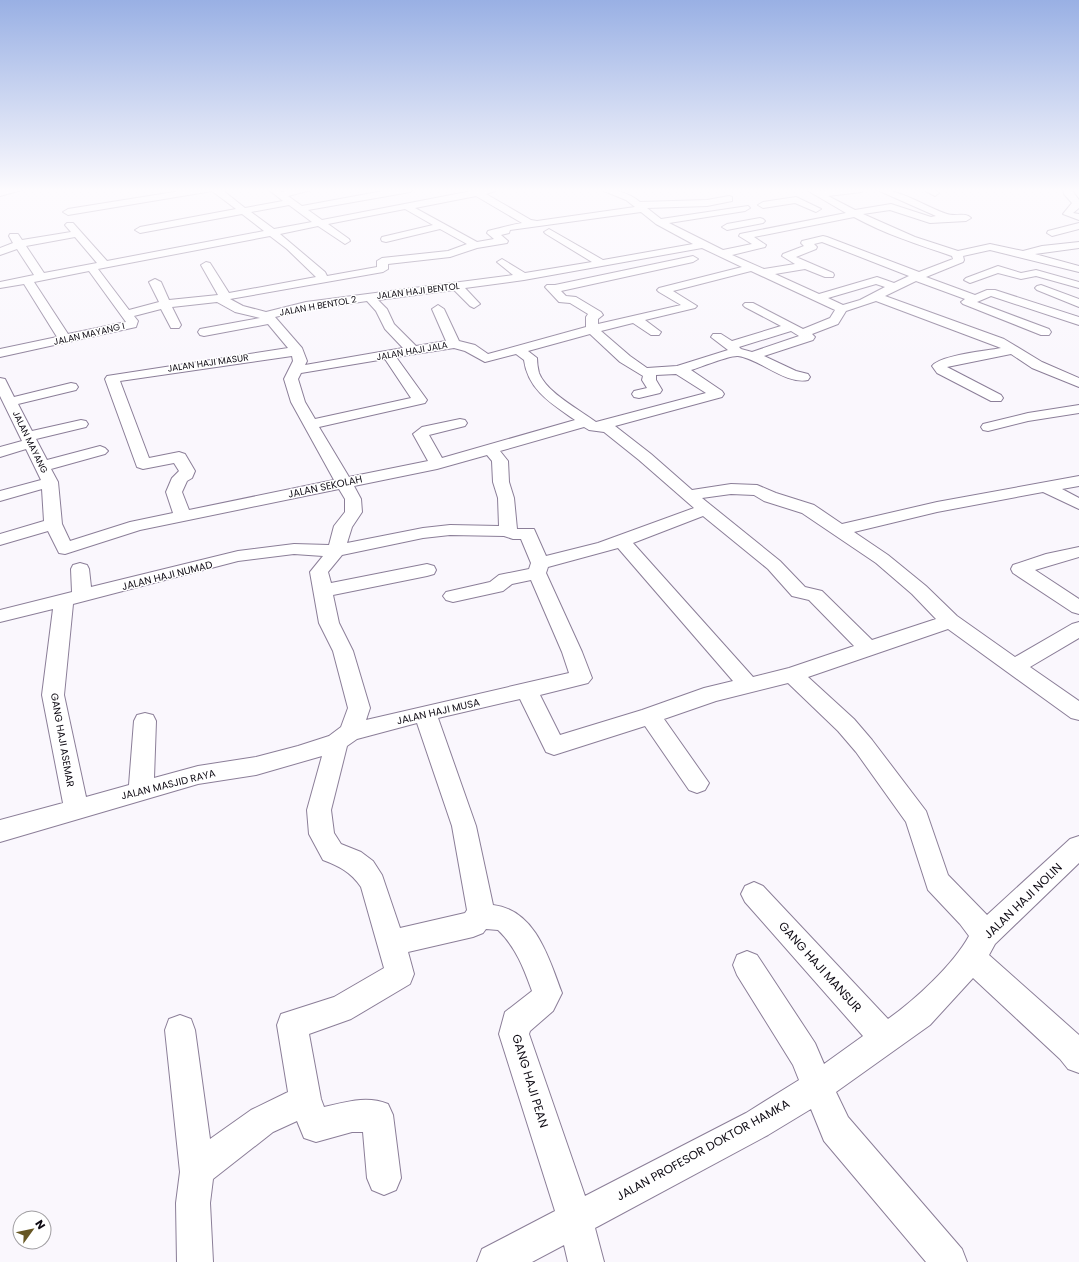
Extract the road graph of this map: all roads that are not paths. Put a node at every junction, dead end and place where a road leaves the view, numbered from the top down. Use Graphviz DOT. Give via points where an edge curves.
graph roads {
  1 [pos="22,248"];
  2 [pos="91,248"];
  3 [pos="156,248"];
  4 [pos="193,248"];
  5 [pos="293,248"];
  6 [pos="469,248"];
  7 [pos="576,248"];
  8 [pos="672,248"];
  9 [pos="687,248"];
  10 [pos="709,248"];
  11 [pos="748,248"];
  12 [pos="808,248"];
  13 [pos="849,248"];
  14 [pos="934,248"];
  15 [pos="987,248"];
  16 [pos="994,248"];
  17 [pos="1052,248"];
  18 [pos="676,250"];
  19 [pos="162,254"];
  20 [pos="721,254"];
  21 [pos="1024,254"];
  22 [pos="958,257"];
  23 [pos="620,259"];
  24 [pos="693,259"];
  25 [pos="502,262"];
  26 [pos="600,262"];
  27 [pos="674,264"];
  28 [pos="105,265"];
  29 [pos="206,265"];
  30 [pos="806,266"];
  31 [pos="91,267"];
  32 [pos="750,268"];
  33 [pos="982,269"];
  34 [pos="1079,269"];
  35 [pos="640,271"];
  36 [pos="462,273"];
  37 [pos="761,273"];
  38 [pos="829,275"];
  39 [pos="866,275"];
  40 [pos="528,276"];
  41 [pos="917,276"];
  42 [pos="41,277"];
  43 [pos="322,278"];
  44 [pos="705,278"];
  45 [pos="27,280"];
  46 [pos="877,280"];
  47 [pos="970,280"];
  48 [pos="382,281"];
  49 [pos="154,282"];
  50 [pos="472,284"];
  51 [pos="0,285"];
  52 [pos="1079,285"];
  53 [pos="457,286"];
  54 [pos="1032,286"];
  55 [pos="893,287"];
  56 [pos="436,289"];
  57 [pos="553,289"];
  58 [pos="388,295"];
  59 [pos="874,296"];
  60 [pos="1003,296"];
  61 [pos="222,297"];
  62 [pos="370,297"];
  63 [pos="447,298"];
  64 [pos="817,298"];
  65 [pos="973,298"];
  66 [pos="1079,303"];
  67 [pos="166,304"];
  68 [pos="474,304"];
  69 [pos="749,305"];
  70 [pos="438,309"];
  71 [pos="842,309"];
  72 [pos="126,314"];
  73 [pos="268,318"];
  74 [pos="635,319"];
  75 [pos="1079,321"];
  76 [pos="175,325"];
  77 [pos="791,327"];
  78 [pos="592,329"];
  79 [pos="204,332"];
  80 [pos="655,332"];
  81 [pos="1045,332"];
  82 [pos="804,333"];
  83 [pos="717,337"];
  84 [pos="64,340"];
  85 [pos="454,344"];
  86 [pos="734,348"];
  87 [pos="518,350"];
  88 [pos="1012,350"];
  89 [pos="297,351"];
  90 [pos="413,351"];
  91 [pos="0,353"];
  92 [pos="388,355"];
  93 [pos="753,356"];
  94 [pos="296,370"];
  95 [pos="678,370"];
  96 [pos="650,373"];
  97 [pos="803,377"];
  98 [pos="1079,383"];
  99 [pos="0,384"];
  100 [pos="71,387"];
  101 [pos="639,394"];
  102 [pos="996,398"];
  103 [pos="13,407"];
  104 [pos="1079,409"];
  105 [pos="0,416"];
  106 [pos="460,423"];
  107 [pos="81,424"];
  108 [pos="311,424"];
  109 [pos="590,425"];
  110 [pos="988,427"];
  111 [pos="29,440"];
  112 [pos="491,450"];
  113 [pos="100,451"];
  114 [pos="0,452"];
  115 [pos="437,464"];
  116 [pos="43,466"];
  117 [pos="1079,481"];
  118 [pos="50,482"];
  119 [pos="343,483"];
  120 [pos="1045,486"];
  121 [pos="688,495"];
  122 [pos="0,496"];
  123 [pos="1079,504"];
  124 [pos="706,509"];
  125 [pos="183,516"];
  126 [pos="53,524"];
  127 [pos="840,530"];
  128 [pos="508,531"];
  129 [pos="0,540"];
  130 [pos="622,541"];
  131 [pos="64,549"];
  132 [pos="336,551"];
  133 [pos="1079,552"];
  134 [pos="539,568"];
  135 [pos="80,569"];
  136 [pos="427,570"];
  137 [pos="322,591"];
  138 [pos="454,596"];
  139 [pos="73,598"];
  140 [pos="1079,608"];
  141 [pos="0,616"];
  142 [pos="950,621"];
  143 [pos="1079,629"];
  144 [pos="869,649"];
  145 [pos="1016,666"];
  146 [pos="792,675"];
  147 [pos="750,686"];
  148 [pos="527,691"];
  149 [pos="1079,712"];
  150 [pos="425,713"];
  151 [pos="650,716"];
  152 [pos="145,721"];
  153 [pos="344,737"];
  154 [pos="696,783"];
  155 [pos="141,791"];
  156 [pos="76,808"];
  157 [pos="0,831"];
  158 [pos="1079,847"];
  159 [pos="754,894"];
  160 [pos="479,917"];
  161 [pos="391,943"];
  162 [pos="979,947"];
  163 [pos="747,965"];
  164 [pos="180,1030"];
  165 [pos="886,1039"];
  166 [pos="1079,1058"];
  167 [pos="817,1087"];
  168 [pos="306,1101"];
  169 [pos="197,1172"];
  170 [pos="384,1178"];
  171 [pos="575,1219"];
  172 [pos="195,1262"];
  173 [pos="495,1262"];
  174 [pos="586,1262"];
  175 [pos="949,1262"];
  1 -- 42 [label="street"];
  2 -- 28 [label="street"];
  3 -- 19 [label="street"];
  4 -- 19 [label="street"];
  5 -- 43 [label="street" via="322,274"];
  6 -- 43 [label="street" via="450,254 382,261 383,269"];
  7 -- 26 [label="street"];
  8 -- 18 [label="street"];
  9 -- 18 [label="street, JALAN HAJI BENTOL"];
  10 -- 20 [label="street"];
  11 -- 20 [label="street"];
  12 -- 30 [label="street" via="787,256"];
  13 -- 41 [label="street"];
  14 -- 22 [label="street"];
  15 -- 22 [label="street"];
  16 -- 21 [label="street"];
  17 -- 21 [label="street"];
  18 -- 23 [label="street, JALAN HAJI BENTOL"];
  19 -- 28 [label="street"];
  20 -- 32 [label="street"];
  21 -- 34 [label="street"];
  22 -- 33 [label="street"];
  22 -- 41 [label="street" via="946,267"];
  23 -- 26 [label="street, JALAN HAJI BENTOL"];
  23 -- 35 [label="street"];
  24 -- 27 [label="street"];
  25 -- 40 [label="street"];
  26 -- 40 [label="street, JALAN HAJI BENTOL"];
  27 -- 35 [label="street"];
  27 -- 44 [label="street"];
  28 -- 31 [label="street"];
  29 -- 61 [label="street"];
  30 -- 37 [label="street"];
  30 -- 38 [label="street"];
  31 -- 42 [label="street"];
  31 -- 72 [label="street, JALAN MAYANG I"];
  32 -- 37 [label="street"];
  32 -- 44 [label="street"];
  33 -- 47 [label="street"];
  33 -- 52 [label="street" via="998,269 1021,276 1034,272"];
  33 -- 60 [label="street" via="1018,289"];
  35 -- 57 [label="street"];
  36 -- 50 [label="street"];
  37 -- 64 [label="street"];
  39 -- 46 [label="street"];
  40 -- 50 [label="street, JALAN HAJI BENTOL"];
  40 -- 57 [label="street"];
  41 -- 55 [label="street"];
  41 -- 65 [label="street"];
  42 -- 45 [label="street"];
  43 -- 61 [label="street"];
  44 -- 74 [label="street, JALAN HAJI JALA" via="663,290 691,306"];
  45 -- 51 [label="street"];
  45 -- 84 [label="street"];
  46 -- 55 [label="street"];
  46 -- 64 [label="street"];
  48 -- 58 [label="street"];
  49 -- 67 [label="street"];
  50 -- 53 [label="street, JALAN HAJI BENTOL"];
  53 -- 56 [label="street, JALAN HAJI BENTOL"];
  53 -- 68 [label="street"];
  54 -- 66 [label="street"];
  55 -- 59 [label="street"];
  56 -- 58 [label="street, JALAN HAJI BENTOL"];
  56 -- 63 [label="street"];
  57 -- 78 [label="street" via="563,300 572,299 597,315 592,317"];
  58 -- 62 [label="street, JALAN HAJI BENTOL"];
  59 -- 71 [label="street"];
  59 -- 88 [label="street" via="978,333"];
  60 -- 65 [label="street" via="991,292"];
  60 -- 75 [label="street"];
  61 -- 67 [label="street"];
  61 -- 73 [label="street" via="239,309"];
  62 -- 73 [label="street, JALAN H BENTOL 2" via="306,306"];
  62 -- 90 [label="street" via="381,309 389,326"];
  64 -- 71 [label="street"];
  65 -- 81 [label="street" via="967,302"];
  67 -- 72 [label="street"];
  67 -- 76 [label="street"];
  69 -- 77 [label="street"];
  70 -- 85 [label="street"];
  71 -- 82 [label="street" via="834,321"];
  72 -- 84 [label="street, JALAN MAYANG I" via="132,324"];
  73 -- 79 [label="street, JALAN H BENTOL 2"];
  73 -- 89 [label="street"];
  74 -- 78 [label="street, JALAN HAJI JALA"];
  74 -- 80 [label="street"];
  77 -- 82 [label="street"];
  77 -- 86 [label="street"];
  78 -- 87 [label="street, JALAN HAJI JALA"];
  78 -- 96 [label="street" via="625,359 644,372"];
  82 -- 93 [label="street" via="809,337"];
  83 -- 86 [label="street"];
  84 -- 91 [label="street, JALAN MAYANG I"];
  85 -- 87 [label="street, JALAN HAJI JALA" via="470,348 487,358"];
  85 -- 90 [label="street, JALAN HAJI JALA"];
  86 -- 93 [label="street"];
  86 -- 95 [label="street"];
  87 -- 109 [label="street" via="530,358 530,368 536,380 553,398"];
  88 -- 98 [label="street" via="1037,365"];
  88 -- 102 [label="street" via="939,366 942,370"];
  89 -- 94 [label="street" via="300,361"];
  89 -- 125 [label="street, JALAN HAJI MASUR" via="112,379 143,464 179,457 187,471 186,475 180,478 174,492"];
  90 -- 92 [label="street, JALAN HAJI JALA"];
  92 -- 94 [label="street, JALAN HAJI JALA"];
  92 -- 108 [label="street" via="420,400"];
  93 -- 97 [label="street"];
  94 -- 108 [label="street" via="291,379 293,388"];
  95 -- 96 [label="street"];
  95 -- 109 [label="street, JALAN SEKOLAH" via="717,394"];
  96 -- 101 [label="street" via="649,380 655,390"];
  99 -- 103 [label="street, JALAN MAYANG"];
  100 -- 103 [label="street"];
  103 -- 105 [label="street"];
  103 -- 111 [label="street, JALAN MAYANG"];
  104 -- 110 [label="street" via="1028,417"];
  106 -- 115 [label="street" via="427,430 421,434"];
  107 -- 111 [label="street"];
  108 -- 119 [label="street"];
  109 -- 112 [label="street, JALAN SEKOLAH"];
  109 -- 121 [label="street" via="608,428"];
  111 -- 114 [label="street"];
  111 -- 116 [label="street, JALAN MAYANG"];
  112 -- 115 [label="street, JALAN SEKOLAH"];
  112 -- 128 [label="street" via="500,461"];
  113 -- 116 [label="street"];
  115 -- 119 [label="street, JALAN SEKOLAH"];
  116 -- 118 [label="street, JALAN MAYANG"];
  117 -- 120 [label="street"];
  118 -- 122 [label="street"];
  118 -- 126 [label="street, JALAN MAYANG"];
  119 -- 125 [label="street, JALAN SEKOLAH"];
  119 -- 132 [label="street" via="353,499 354,512 343,526"];
  120 -- 123 [label="street"];
  120 -- 127 [label="street" via="900,515"];
  121 -- 124 [label="street"];
  121 -- 127 [label="street" via="731,489 757,490 770,497 808,509"];
  124 -- 130 [label="street"];
  124 -- 144 [label="street" via="774,565 799,592 815,596"];
  125 -- 131 [label="street, JALAN SEKOLAH" via="136,526"];
  126 -- 129 [label="street"];
  126 -- 131 [label="street, JALAN MAYANG"];
  127 -- 142 [label="street" via="882,559 919,590"];
  128 -- 132 [label="street, JALAN HAJI NUMAD" via="450,530 423,533"];
  128 -- 134 [label="street, JALAN HAJI NUMAD" via="513,534 528,533"];
  130 -- 134 [label="street"];
  130 -- 147 [label="street"];
  132 -- 137 [label="street" via="319,572"];
  132 -- 139 [label="street, JALAN HAJI NUMAD" via="294,549 238,556"];
  133 -- 140 [label="street" via="1020,569"];
  134 -- 138 [label="street" via="506,579 496,587"];
  134 -- 148 [label="street, JALAN HAJI MUSA" via="581,678"];
  135 -- 139 [label="street, GANG HAJI ASEMAR"];
  136 -- 137 [label="street"];
  137 -- 153 [label="street" via="329,623 343,651 359,708"];
  139 -- 141 [label="street, JALAN HAJI NUMAD"];
  139 -- 156 [label="street, GANG HAJI ASEMAR" via="54,695"];
  142 -- 144 [label="street"];
  142 -- 145 [label="street"];
  143 -- 145 [label="street"];
  144 -- 146 [label="street"];
  145 -- 149 [label="street"];
  146 -- 147 [label="street"];
  146 -- 162 [label="street" via="846,725 916,818 937,882 970,915"];
  147 -- 151 [label="street" via="712,694"];
  148 -- 150 [label="street, JALAN HAJI MUSA"];
  148 -- 151 [label="street" via="554,746"];
  150 -- 153 [label="street, JALAN HAJI MUSA"];
  150 -- 160 [label="street" via="464,826 481,911"];
  151 -- 154 [label="street"];
  152 -- 155 [label="street"];
  153 -- 155 [label="street, JALAN MASJID RAYA" via="299,755 256,766 198,775"];
  153 -- 161 [label="street" via="319,810 322,834 332,852 352,860 364,869 373,883"];
  155 -- 156 [label="street, JALAN MASJID RAYA"];
  156 -- 157 [label="street, JALAN MASJID RAYA"];
  158 -- 162 [label="street, JALAN HAJI NOLIN"];
  159 -- 165 [label="street, GANG HAJI MANSUR"];
  160 -- 161 [label="street" via="473,924"];
  160 -- 171 [label="street, GANG HAJI PEAN" via="499,918 520,934 529,948 547,993 543,1001 516,1023 514,1034"];
  161 -- 168 [label="street" via="400,974 341,1009 292,1025"];
  162 -- 165 [label="street, JALAN PROFESOR DOKTOR HAMKA" via="919,1015"];
  162 -- 166 [label="street"];
  163 -- 167 [label="street" via="804,1054"];
  164 -- 169 [label="street"];
  165 -- 167 [label="street, JALAN PROFESOR DOKTOR HAMKA"];
  167 -- 171 [label="street, JALAN PROFESOR DOKTOR HAMKA" via="756,1124"];
  167 -- 175 [label="street" via="836,1129"];
  168 -- 169 [label="street" via="262,1121 205,1163"];
  168 -- 170 [label="street" via="316,1126 352,1116 377,1115"];
  169 -- 172 [label="street" via="193,1203"];
  171 -- 173 [label="street, JALAN PROFESOR DOKTOR HAMKA"];
  171 -- 174 [label="street"];
}
